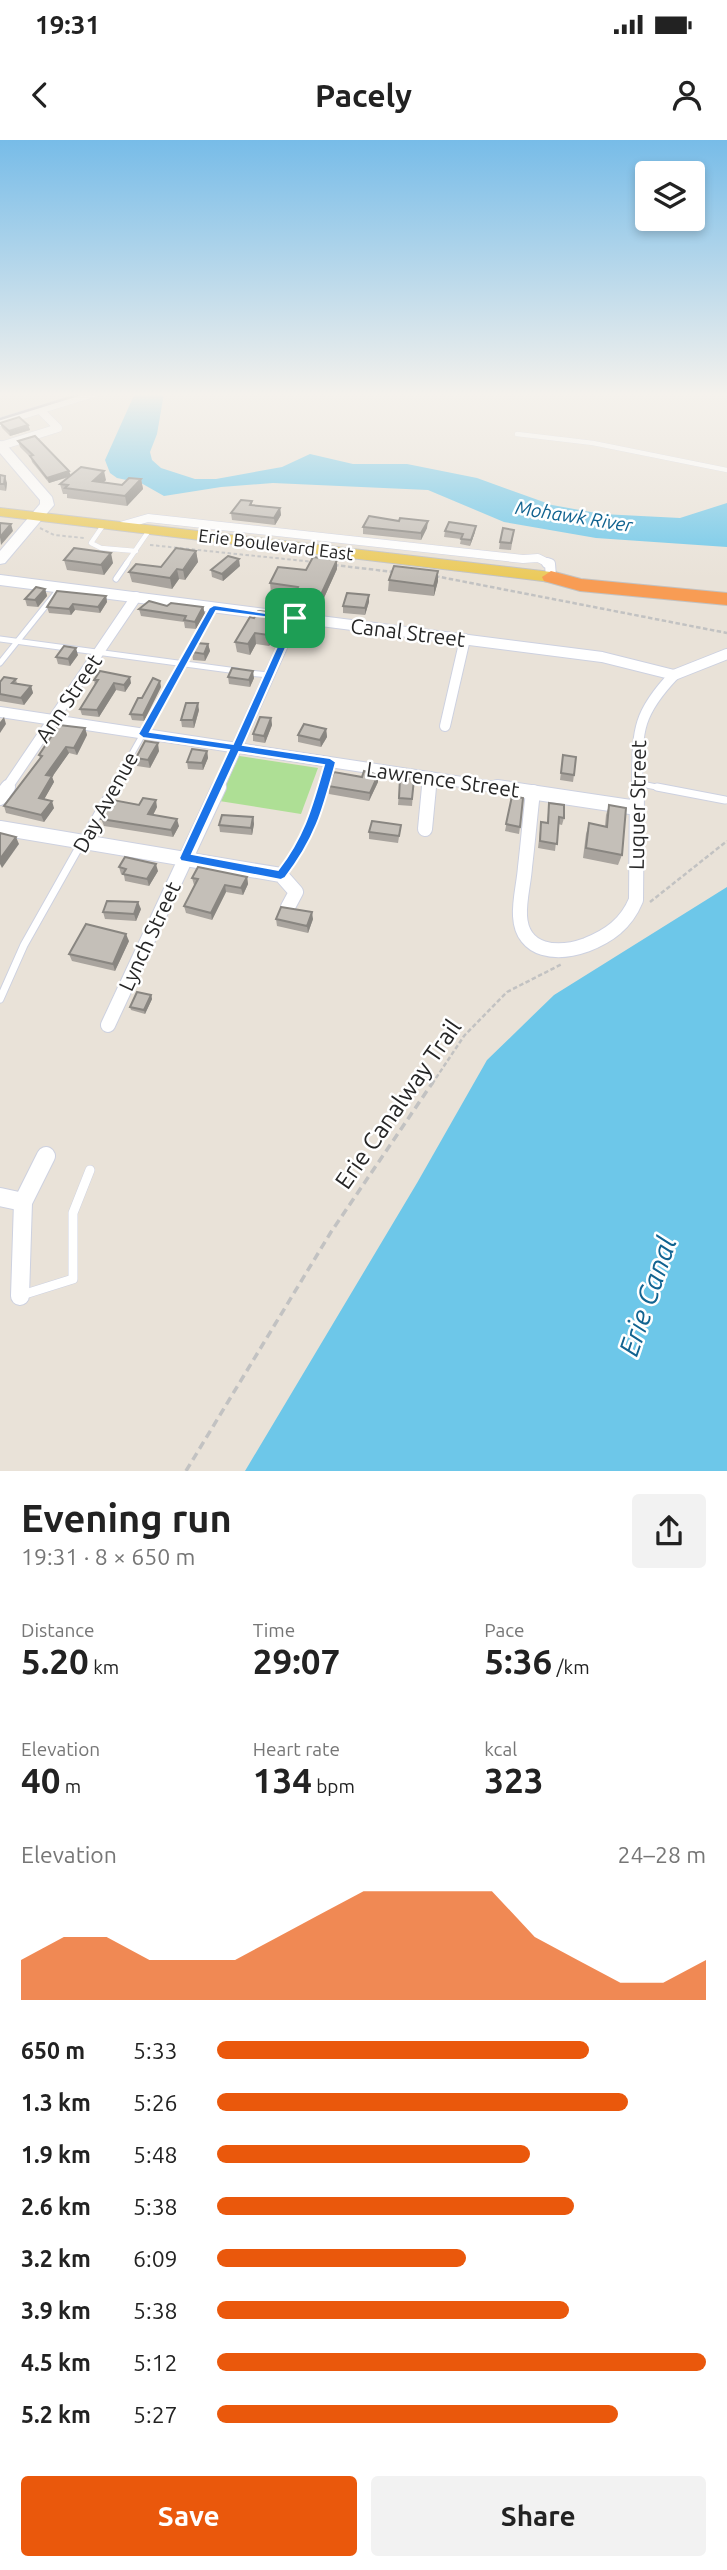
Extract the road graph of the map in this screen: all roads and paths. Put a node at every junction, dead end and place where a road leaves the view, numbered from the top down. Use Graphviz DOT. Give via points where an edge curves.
graph roads {
  1 [pos="9,455"];
  2 [pos="655,455"];
  3 [pos="727,470"];
  4 [pos="0,512"];
  5 [pos="40,522"];
  6 [pos="112,525"];
  7 [pos="150,529"];
  8 [pos="93,540"];
  9 [pos="140,544"];
  10 [pos="136,551"];
  11 [pos="1,557"];
  12 [pos="320,563"];
  13 [pos="334,565"];
  14 [pos="401,572"];
  15 [pos="428,576"];
  16 [pos="551,577"];
  17 [pos="116,579"];
  18 [pos="0,580"];
  19 [pos="60,588"];
  20 [pos="727,588"];
  21 [pos="136,597"];
  22 [pos="727,598"];
  23 [pos="214,608"];
  24 [pos="295,618"];
  25 [pos="727,633"];
  26 [pos="0,639"];
  27 [pos="464,639"];
  28 [pos="17,642"];
  29 [pos="98,653"];
  30 [pos="727,654"];
  31 [pos="0,663"];
  32 [pos="182,664"];
  33 [pos="269,675"];
  34 [pos="674,675"];
  35 [pos="0,712"];
  36 [pos="53,720"];
  37 [pos="445,726"];
  38 [pos="143,734"];
  39 [pos="236,748"];
  40 [pos="330,762"];
  41 [pos="430,777"];
  42 [pos="637,783"];
  43 [pos="533,792"];
  44 [pos="0,798"];
  45 [pos="725,800"];
  46 [pos="637,808"];
  47 [pos="0,828"];
  48 [pos="425,830"];
  49 [pos="727,841"];
  50 [pos="82,842"];
  51 [pos="185,858"];
  52 [pos="281,875"];
  53 [pos="288,907"];
  54 [pos="645,908"];
  55 [pos="568,961"];
  56 [pos="0,999"];
  57 [pos="108,1025"];
  58 [pos="46,1156"];
  59 [pos="90,1170"];
  60 [pos="0,1197"];
  61 [pos="23,1202"];
  62 [pos="20,1296"];
  63 [pos="186,1471"];
  1 -- 5 [label="street" via="47,500"];
  2 -- 3 [label="lane"];
  4 -- 5 [label="main road, Erie Boulevard East"];
  5 -- 6 [label="main road, Erie Boulevard East"];
  5 -- 8 [label="path" via="54,535"];
  5 -- 11 [label="street"];
  6 -- 7 [label="main road, Erie Boulevard East"];
  6 -- 8 [label="lane"];
  6 -- 16 [label="street" via="148,518 538,558 550,564"];
  7 -- 9 [label="lane"];
  7 -- 16 [label="main road, Erie Boulevard East"];
  8 -- 10 [label="lane" via="90,544 101,548"];
  9 -- 10 [label="lane"];
  9 -- 12 [label="path"];
  10 -- 17 [label="lane"];
  13 -- 14 [label="path"];
  15 -- 25 [label="path"];
  16 -- 20 [label="highway, Erie Boulevard East" via="574,574"];
  16 -- 22 [label="highway, Erie Boulevard East" via="580,585"];
  18 -- 19 [label="street, Canal Street"];
  19 -- 21 [label="street, Canal Street"];
  19 -- 28 [label="lane"];
  21 -- 23 [label="street, Canal Street"];
  21 -- 29 [label="street, Ann Street"];
  23 -- 24 [label="street, Canal Street"];
  23 -- 32 [label="lane, Day Avenue"];
  24 -- 27 [label="street, Canal Street"];
  24 -- 33 [label="street, Lynch Street"];
  26 -- 28 [label="lane"];
  27 -- 34 [label="street, Canal Street" via="602,657"];
  27 -- 37 [label="street"];
  28 -- 29 [label="lane"];
  28 -- 31 [label="lane"];
  29 -- 32 [label="lane"];
  29 -- 36 [label="street, Ann Street"];
  30 -- 34 [label="street"];
  32 -- 33 [label="lane"];
  32 -- 38 [label="lane, Day Avenue"];
  33 -- 39 [label="street, Lynch Street"];
  34 -- 42 [label="street, Luquer Street" via="642,714"];
  35 -- 36 [label="street, Lawrence Street"];
  36 -- 38 [label="street, Lawrence Street"];
  36 -- 44 [label="street, Ann Street"];
  38 -- 39 [label="street, Lawrence Street"];
  38 -- 50 [label="lane, Day Avenue"];
  39 -- 40 [label="street, Lawrence Street"];
  39 -- 51 [label="street, Lynch Street"];
  40 -- 41 [label="street, Lawrence Street"];
  40 -- 52 [label="lane" via="313,826"];
  41 -- 43 [label="street, Lawrence Street"];
  41 -- 48 [label="street"];
  42 -- 45 [label="lane"];
  42 -- 46 [label="street, Luquer Street"];
  43 -- 46 [label="street, Lawrence Street"];
  43 -- 46 [label="street, Luquer Street" via="520,917 527,936 549,952 606,936 628,917 636,900"];
  47 -- 50 [label="street"];
  49 -- 54 [label="path"];
  50 -- 51 [label="street"];
  50 -- 56 [label="lane, Day Avenue" via="24,945"];
  51 -- 52 [label="street"];
  51 -- 57 [label="street, Lynch Street"];
  52 -- 53 [label="street" via="296,892"];
  55 -- 63 [label="path, Erie Canalway Trail" via="507,992 464,1036 331,1232"];
  58 -- 61 [label="street"];
  59 -- 62 [label="lane" via="73,1213 73,1279"];
  60 -- 61 [label="street"];
  61 -- 62 [label="street"];
}
